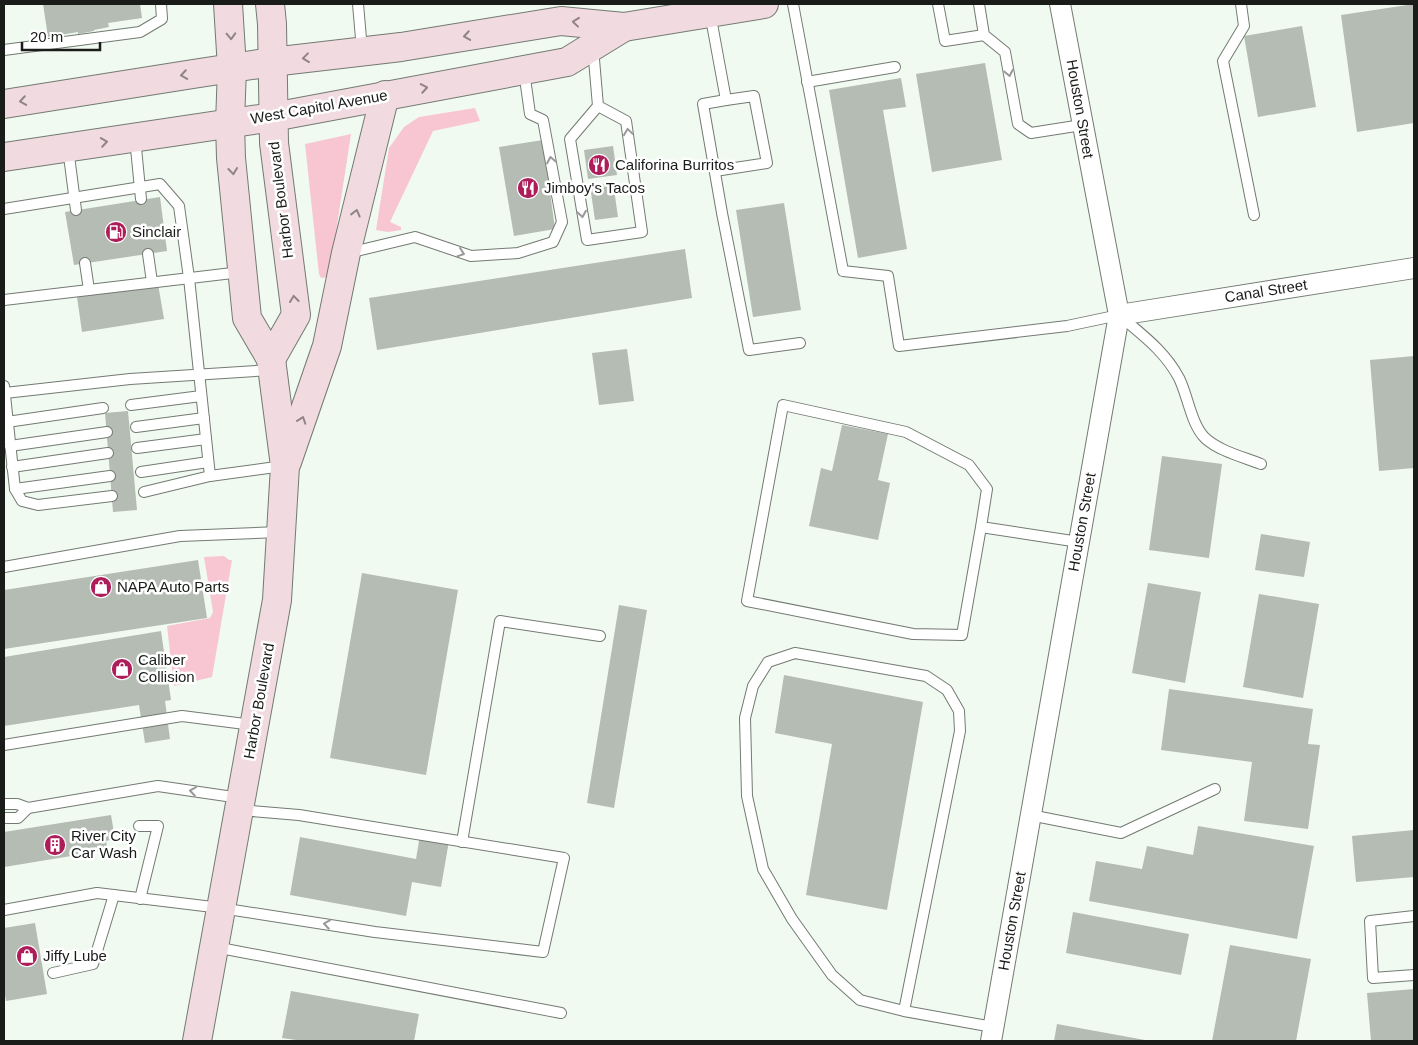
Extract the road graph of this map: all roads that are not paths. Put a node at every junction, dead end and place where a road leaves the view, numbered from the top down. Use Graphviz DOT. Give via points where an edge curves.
graph roads {
  1 [pos="161,4"];
  2 [pos="228,4"];
  3 [pos="270,4"];
  4 [pos="358,4"];
  5 [pos="764,4"];
  6 [pos="793,4"];
  7 [pos="938,4"];
  8 [pos="979,4"];
  9 [pos="1060,4"];
  10 [pos="1241,4"];
  11 [pos="710,12"];
  12 [pos="624,27"];
  13 [pos="984,35"];
  14 [pos="593,46"];
  15 [pos="4,50"];
  16 [pos="362,52"];
  17 [pos="272,62"];
  18 [pos="895,67"];
  19 [pos="232,68"];
  20 [pos="524,70"];
  21 [pos="807,82"];
  22 [pos="386,96"];
  23 [pos="726,100"];
  24 [pos="4,104"];
  25 [pos="598,106"];
  26 [pos="273,117"];
  27 [pos="230,123"];
  28 [pos="1082,125"];
  29 [pos="134,137"];
  30 [pos="68,147"];
  31 [pos="4,157"];
  32 [pos="715,171"];
  33 [pos="140,187"];
  34 [pos="75,198"];
  35 [pos="141,199"];
  36 [pos="4,209"];
  37 [pos="76,210"];
  38 [pos="1254,215"];
  39 [pos="346,253"];
  40 [pos="148,254"];
  41 [pos="85,263"];
  42 [pos="1414,268"];
  43 [pos="242,272"];
  44 [pos="189,278"];
  45 [pos="152,282"];
  46 [pos="89,290"];
  47 [pos="4,300"];
  48 [pos="1119,315"];
  49 [pos="800,343"];
  50 [pos="271,364"];
  51 [pos="199,374"];
  52 [pos="4,389"];
  53 [pos="201,396"];
  54 [pos="130,405"];
  55 [pos="104,408"];
  56 [pos="204,418"];
  57 [pos="7,422"];
  58 [pos="136,427"];
  59 [pos="106,432"];
  60 [pos="206,439"];
  61 [pos="10,446"];
  62 [pos="137,448"];
  63 [pos="108,453"];
  64 [pos="208,462"];
  65 [pos="1261,464"];
  66 [pos="286,466"];
  67 [pos="12,467"];
  68 [pos="141,472"];
  69 [pos="110,476"];
  70 [pos="210,476"];
  71 [pos="15,489"];
  72 [pos="144,492"];
  73 [pos="112,496"];
  74 [pos="981,527"];
  75 [pos="282,532"];
  76 [pos="1079,542"];
  77 [pos="4,567"];
  78 [pos="600,636"];
  79 [pos="254,725"];
  80 [pos="4,745"];
  81 [pos="1215,789"];
  82 [pos="4,804"];
  83 [pos="240,804"];
  84 [pos="28,808"];
  85 [pos="1030,815"];
  86 [pos="4,818"];
  87 [pos="139,826"];
  88 [pos="462,842"];
  89 [pos="114,895"];
  90 [pos="140,899"];
  91 [pos="221,908"];
  92 [pos="4,910"];
  93 [pos="1414,916"];
  94 [pos="214,947"];
  95 [pos="53,973"];
  96 [pos="1414,975"];
  97 [pos="904,1011"];
  98 [pos="561,1013"];
  99 [pos="992,1034"];
  100 [pos="197,1041"];
  1 -- 15 [label="lane" via="162,19 140,32"];
  2 -- 19 [label="main road, Harbor Boulevard, one-way"];
  3 -- 17 [label="main road, Harbor Boulevard"];
  4 -- 16 [label="lane"];
  5 -- 11 [label="main road, West Capitol Avenue"];
  6 -- 21 [label="lane"];
  7 -- 13 [label="lane" via="945,41"];
  8 -- 13 [label="lane"];
  9 -- 28 [label="street, Houston Street"];
  10 -- 38 [label="lane" via="1244,26 1223,60"];
  11 -- 12 [label="main road, West Capitol Avenue"];
  11 -- 23 [label="lane"];
  12 -- 14 [label="main road, West Capitol Avenue"];
  12 -- 16 [label="main road, West Capitol Avenue, one-way" via="561,21"];
  13 -- 28 [label="lane, one-way" via="1005,52 1018,124 1031,133"];
  14 -- 20 [label="main road, West Capitol Avenue" via="566,62"];
  14 -- 25 [label="lane"];
  16 -- 17 [label="main road, West Capitol Avenue, one-way"];
  17 -- 19 [label="main road, West Capitol Avenue"];
  17 -- 26 [label="main road, Harbor Boulevard"];
  18 -- 21 [label="lane"];
  19 -- 24 [label="main road, West Capitol Avenue, one-way"];
  19 -- 27 [label="main road, Harbor Boulevard"];
  22 -- 20 [label="main road, West Capitol Avenue, one-way"];
  39 -- 20 [label="lane, one-way" via="415,237 471,256 518,253 553,242 562,222 543,120 530,114"];
  21 -- 48 [label="lane" via="843,270 888,276 899,346 1067,326"];
  22 -- 26 [label="main road, West Capitol Avenue"];
  39 -- 22 [label="main road, one-way"];
  23 -- 32 [label="lane" via="703,104"];
  23 -- 32 [label="lane" via="754,96 767,163"];
  25 -- 25 [label="lane, one-way" via="570,139 586,240 642,232 626,121"];
  26 -- 27 [label="main road, West Capitol Avenue"];
  50 -- 26 [label="main road, Harbor Boulevard, one-way" via="296,315"];
  27 -- 29 [label="main road, West Capitol Avenue"];
  27 -- 43 [label="main road, Harbor Boulevard, one-way"];
  28 -- 48 [label="street, Houston Street"];
  30 -- 29 [label="main road, West Capitol Avenue, one-way"];
  29 -- 33 [label="lane"];
  30 -- 31 [label="main road, West Capitol Avenue"];
  30 -- 34 [label="lane"];
  32 -- 49 [label="lane" via="749,350"];
  33 -- 34 [label="lane"];
  33 -- 35 [label="lane"];
  33 -- 44 [label="lane" via="160,184 179,206"];
  34 -- 36 [label="lane"];
  34 -- 37 [label="lane"];
  66 -- 39 [label="main road, one-way" via="327,346"];
  40 -- 45 [label="lane"];
  41 -- 46 [label="lane"];
  42 -- 48 [label="street, Canal Street"];
  43 -- 44 [label="lane"];
  43 -- 50 [label="main road, Harbor Boulevard" via="247,318"];
  44 -- 45 [label="lane"];
  44 -- 51 [label="lane"];
  45 -- 46 [label="lane"];
  46 -- 47 [label="lane"];
  48 -- 65 [label="lane" via="1163,353 1180,380 1205,437 1215,445"];
  48 -- 76 [label="street, Houston Street"];
  50 -- 51 [label="lane"];
  50 -- 66 [label="main road, Harbor Boulevard"];
  51 -- 52 [label="lane"];
  51 -- 53 [label="lane"];
  52 -- 57 [label="lane"];
  53 -- 54 [label="lane"];
  53 -- 56 [label="lane"];
  55 -- 57 [label="lane"];
  56 -- 58 [label="lane"];
  56 -- 60 [label="lane"];
  57 -- 61 [label="lane"];
  59 -- 61 [label="lane"];
  60 -- 62 [label="lane"];
  60 -- 64 [label="lane"];
  61 -- 67 [label="lane"];
  63 -- 67 [label="lane"];
  64 -- 68 [label="lane"];
  64 -- 70 [label="lane"];
  66 -- 70 [label="lane"];
  66 -- 75 [label="main road, Harbor Boulevard"];
  67 -- 71 [label="lane"];
  69 -- 71 [label="lane"];
  70 -- 72 [label="lane"];
  71 -- 73 [label="lane" via="22,501 38,505"];
  74 -- 74 [label="lane" via="962,635 913,634 747,601 783,405 906,432 969,465 987,490"];
  74 -- 76 [label="lane"];
  75 -- 77 [label="lane" via="180,536"];
  75 -- 79 [label="main road, Harbor Boulevard" via="277,600"];
  76 -- 85 [label="street, Houston Street"];
  78 -- 88 [label="lane" via="500,621"];
  79 -- 80 [label="lane" via="182,716"];
  79 -- 83 [label="main road, Harbor Boulevard"];
  81 -- 85 [label="lane" via="1121,833"];
  82 -- 84 [label="lane"];
  83 -- 84 [label="lane, one-way" via="158,786"];
  83 -- 88 [label="lane"];
  83 -- 91 [label="main road, Harbor Boulevard"];
  84 -- 86 [label="lane" via="18,818"];
  85 -- 99 [label="street, Houston Street"];
  87 -- 90 [label="lane" via="158,826"];
  88 -- 91 [label="lane, one-way" via="564,858 543,952 375,932"];
  89 -- 90 [label="lane"];
  89 -- 92 [label="lane" via="97,894"];
  89 -- 95 [label="lane" via="93,964"];
  90 -- 91 [label="lane"];
  91 -- 94 [label="main road, Harbor Boulevard"];
  93 -- 96 [label="lane" via="1370,921 1373,978"];
  94 -- 98 [label="lane"];
  94 -- 100 [label="main road, Harbor Boulevard"];
  97 -- 97 [label="lane" via="960,731 959,711 947,690 926,676 795,653 768,662 753,686 745,718 747,796 764,869 792,919 832,975 860,1000"];
  97 -- 99 [label="lane"];
}
